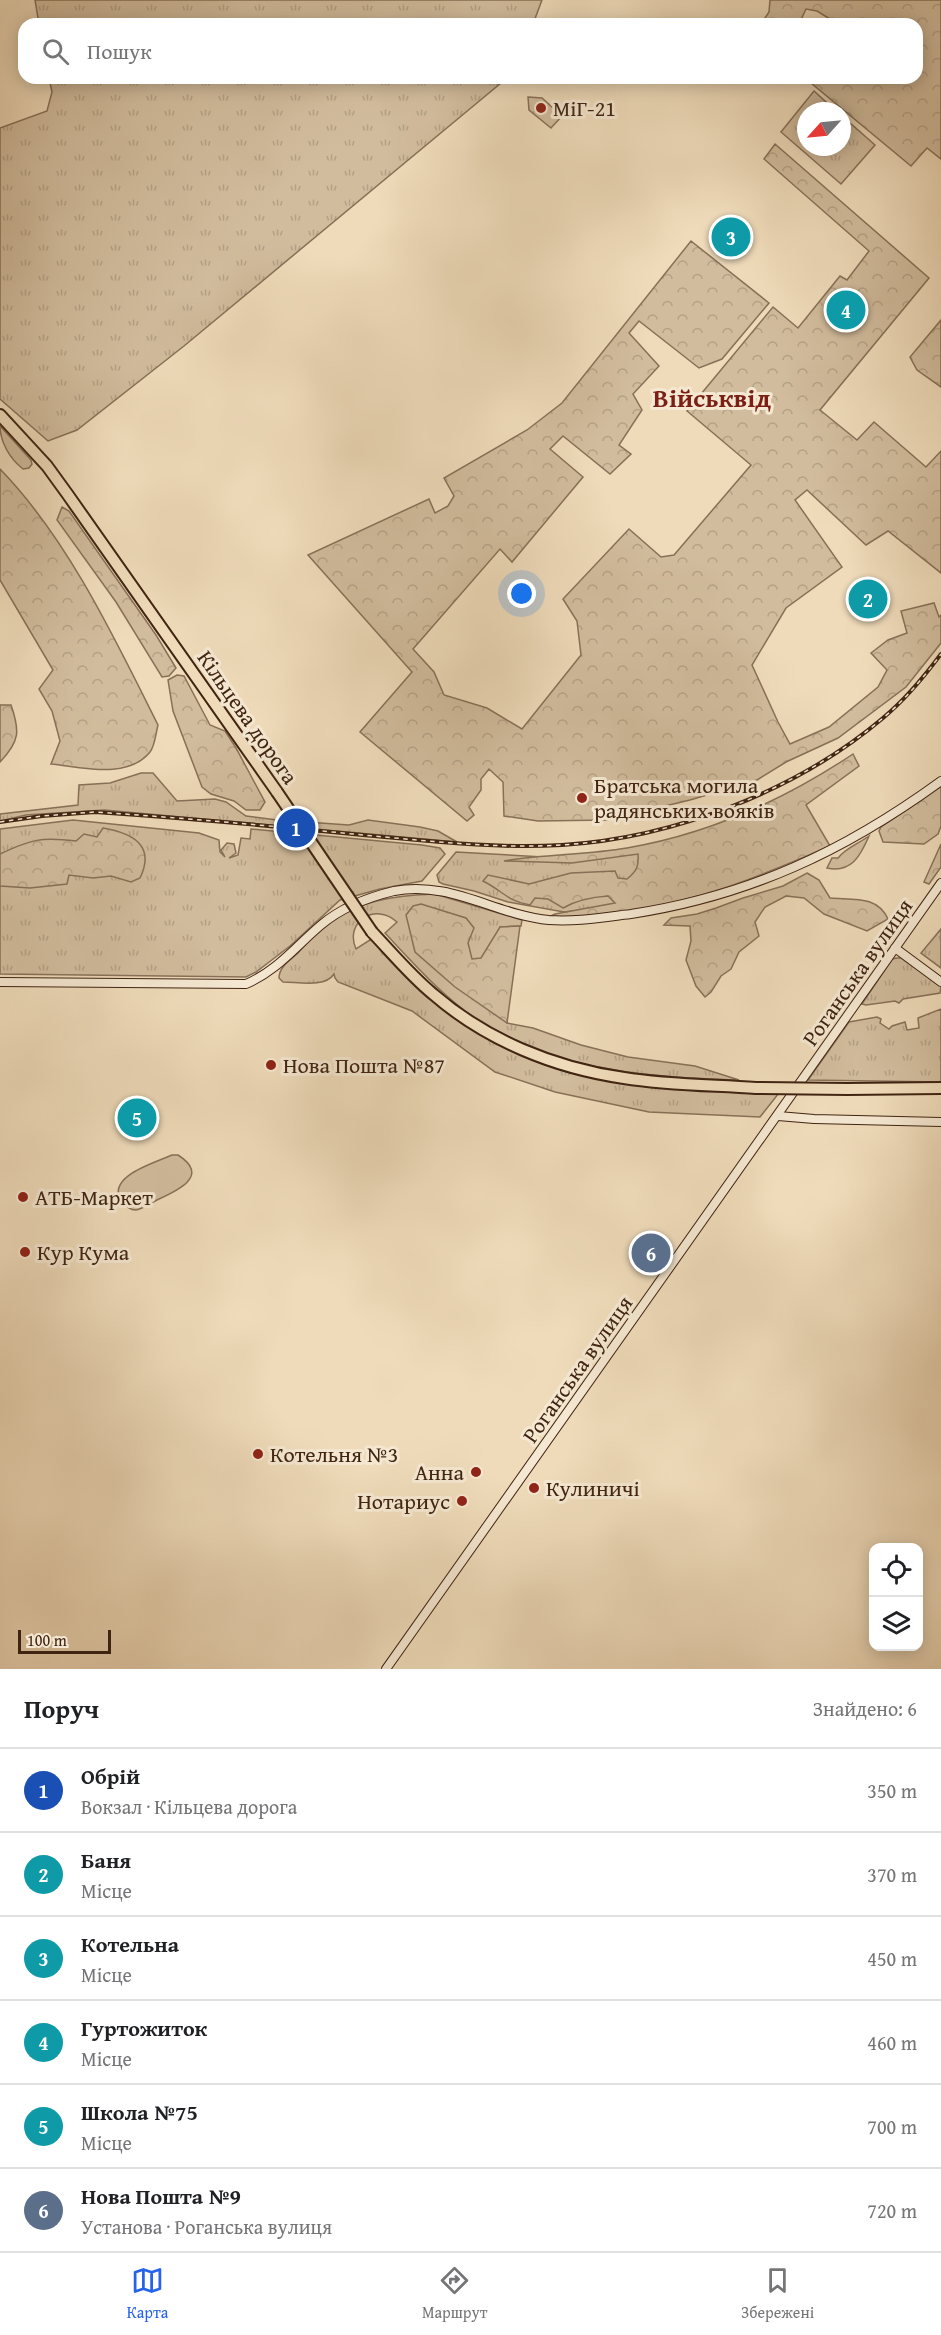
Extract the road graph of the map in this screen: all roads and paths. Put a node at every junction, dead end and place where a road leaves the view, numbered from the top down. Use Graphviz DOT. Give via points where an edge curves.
graph roads {
  1 [pos="0,415"];
  2 [pos="941,781"];
  3 [pos="941,883"];
  4 [pos="896,948"];
  5 [pos="0,982"];
  6 [pos="941,982"];
  7 [pos="941,1088"];
  8 [pos="778,1116"];
  9 [pos="941,1122"];
  10 [pos="386,1669"];
  1 -- 7 [label="highway, Кільцева дорога, bridge" via="47,466 372,932 432,994 482,1030 564,1065 625,1078 756,1088"];
  2 -- 5 [label="street" via="870,830 780,875 660,909 570,921 522,915 426,888 409,889 374,897 338,913 271,971 246,984"];
  3 -- 4 [label="street, Роганська вулиця"];
  4 -- 6 [label="street"];
  4 -- 8 [label="street, Роганська вулиця"];
  8 -- 9 [label="street"];
  8 -- 10 [label="street, Роганська вулиця"];
}
